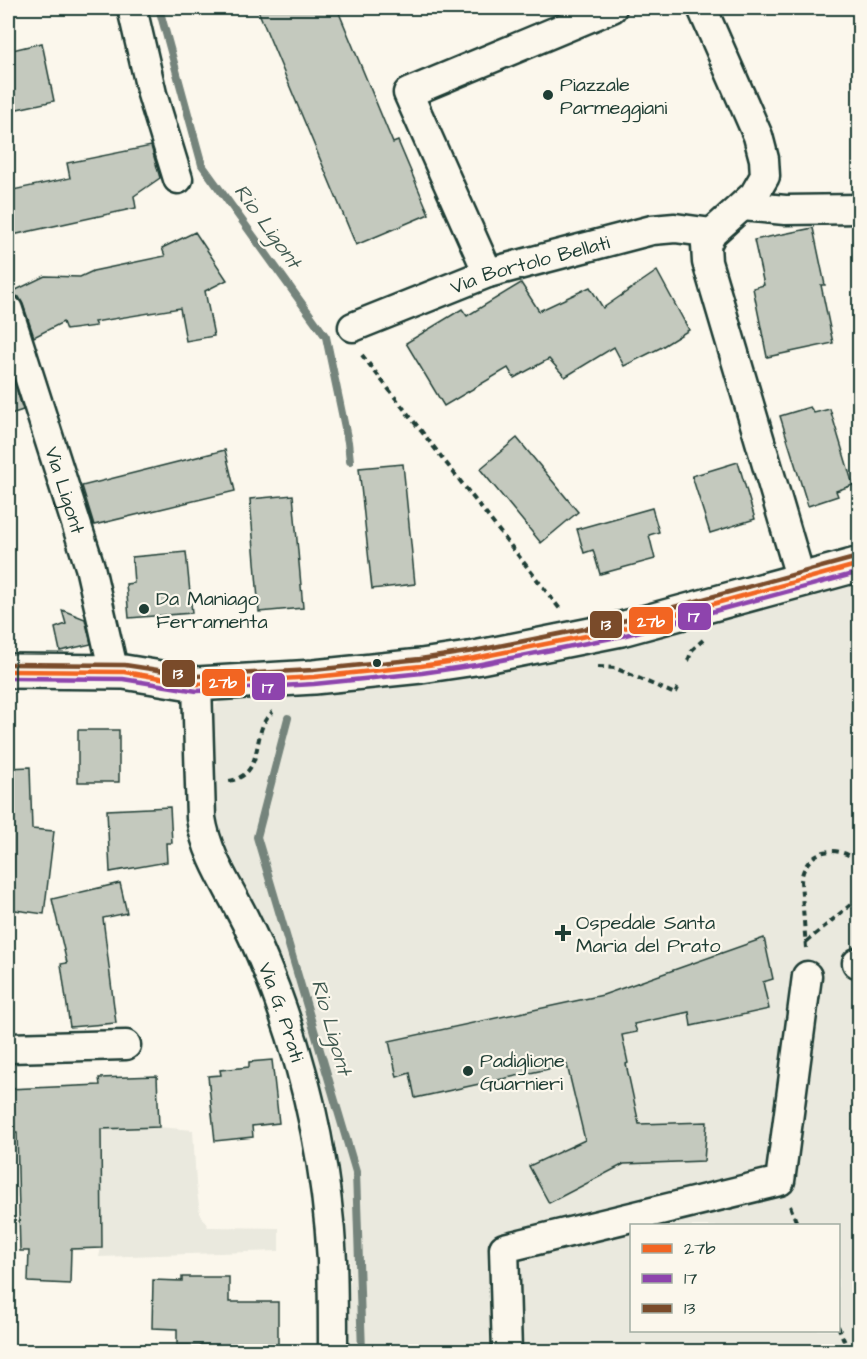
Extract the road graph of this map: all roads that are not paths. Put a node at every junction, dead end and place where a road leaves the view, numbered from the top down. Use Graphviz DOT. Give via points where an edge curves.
graph roads {
  1 [pos="132,8"];
  2 [pos="612,8"];
  3 [pos="702,8"];
  4 [pos="178,179"];
  5 [pos="743,206"];
  6 [pos="860,209"];
  7 [pos="712,233"];
  8 [pos="488,273"];
  9 [pos="8,310"];
  10 [pos="353,327"];
  11 [pos="860,564"];
  12 [pos="801,580"];
  13 [pos="8,671"];
  14 [pos="114,672"];
  15 [pos="197,684"];
  16 [pos="807,976"];
  17 [pos="126,1045"];
  18 [pos="8,1048"];
  19 [pos="333,1352"];
  20 [pos="507,1352"];
  1 -- 4 [label="street" via="152,94"];
  2 -- 8 [label="street" via="408,93"];
  3 -- 5 [label="street" via="758,136 764,159 765,176"];
  5 -- 6 [label="street"];
  5 -- 7 [label="street"];
  7 -- 8 [label="street, Via Bortolo Bellati" via="675,228 652,230"];
  7 -- 12 [label="street" via="706,244 710,278"];
  8 -- 10 [label="street, Via Bortolo Bellati"];
  9 -- 14 [label="street, Via Ligont" via="90,567"];
  11 -- 12 [label="main road"];
  12 -- 15 [label="main road" via="621,629 476,658 365,672"];
  13 -- 14 [label="main road"];
  14 -- 15 [label="main road"];
  15 -- 19 [label="street, Via G. Prati" via="203,835 263,959 292,1038 313,1119 332,1261"];
  16 -- 20 [label="street" via="780,1181 504,1248"];
  17 -- 18 [label="street"];
}
